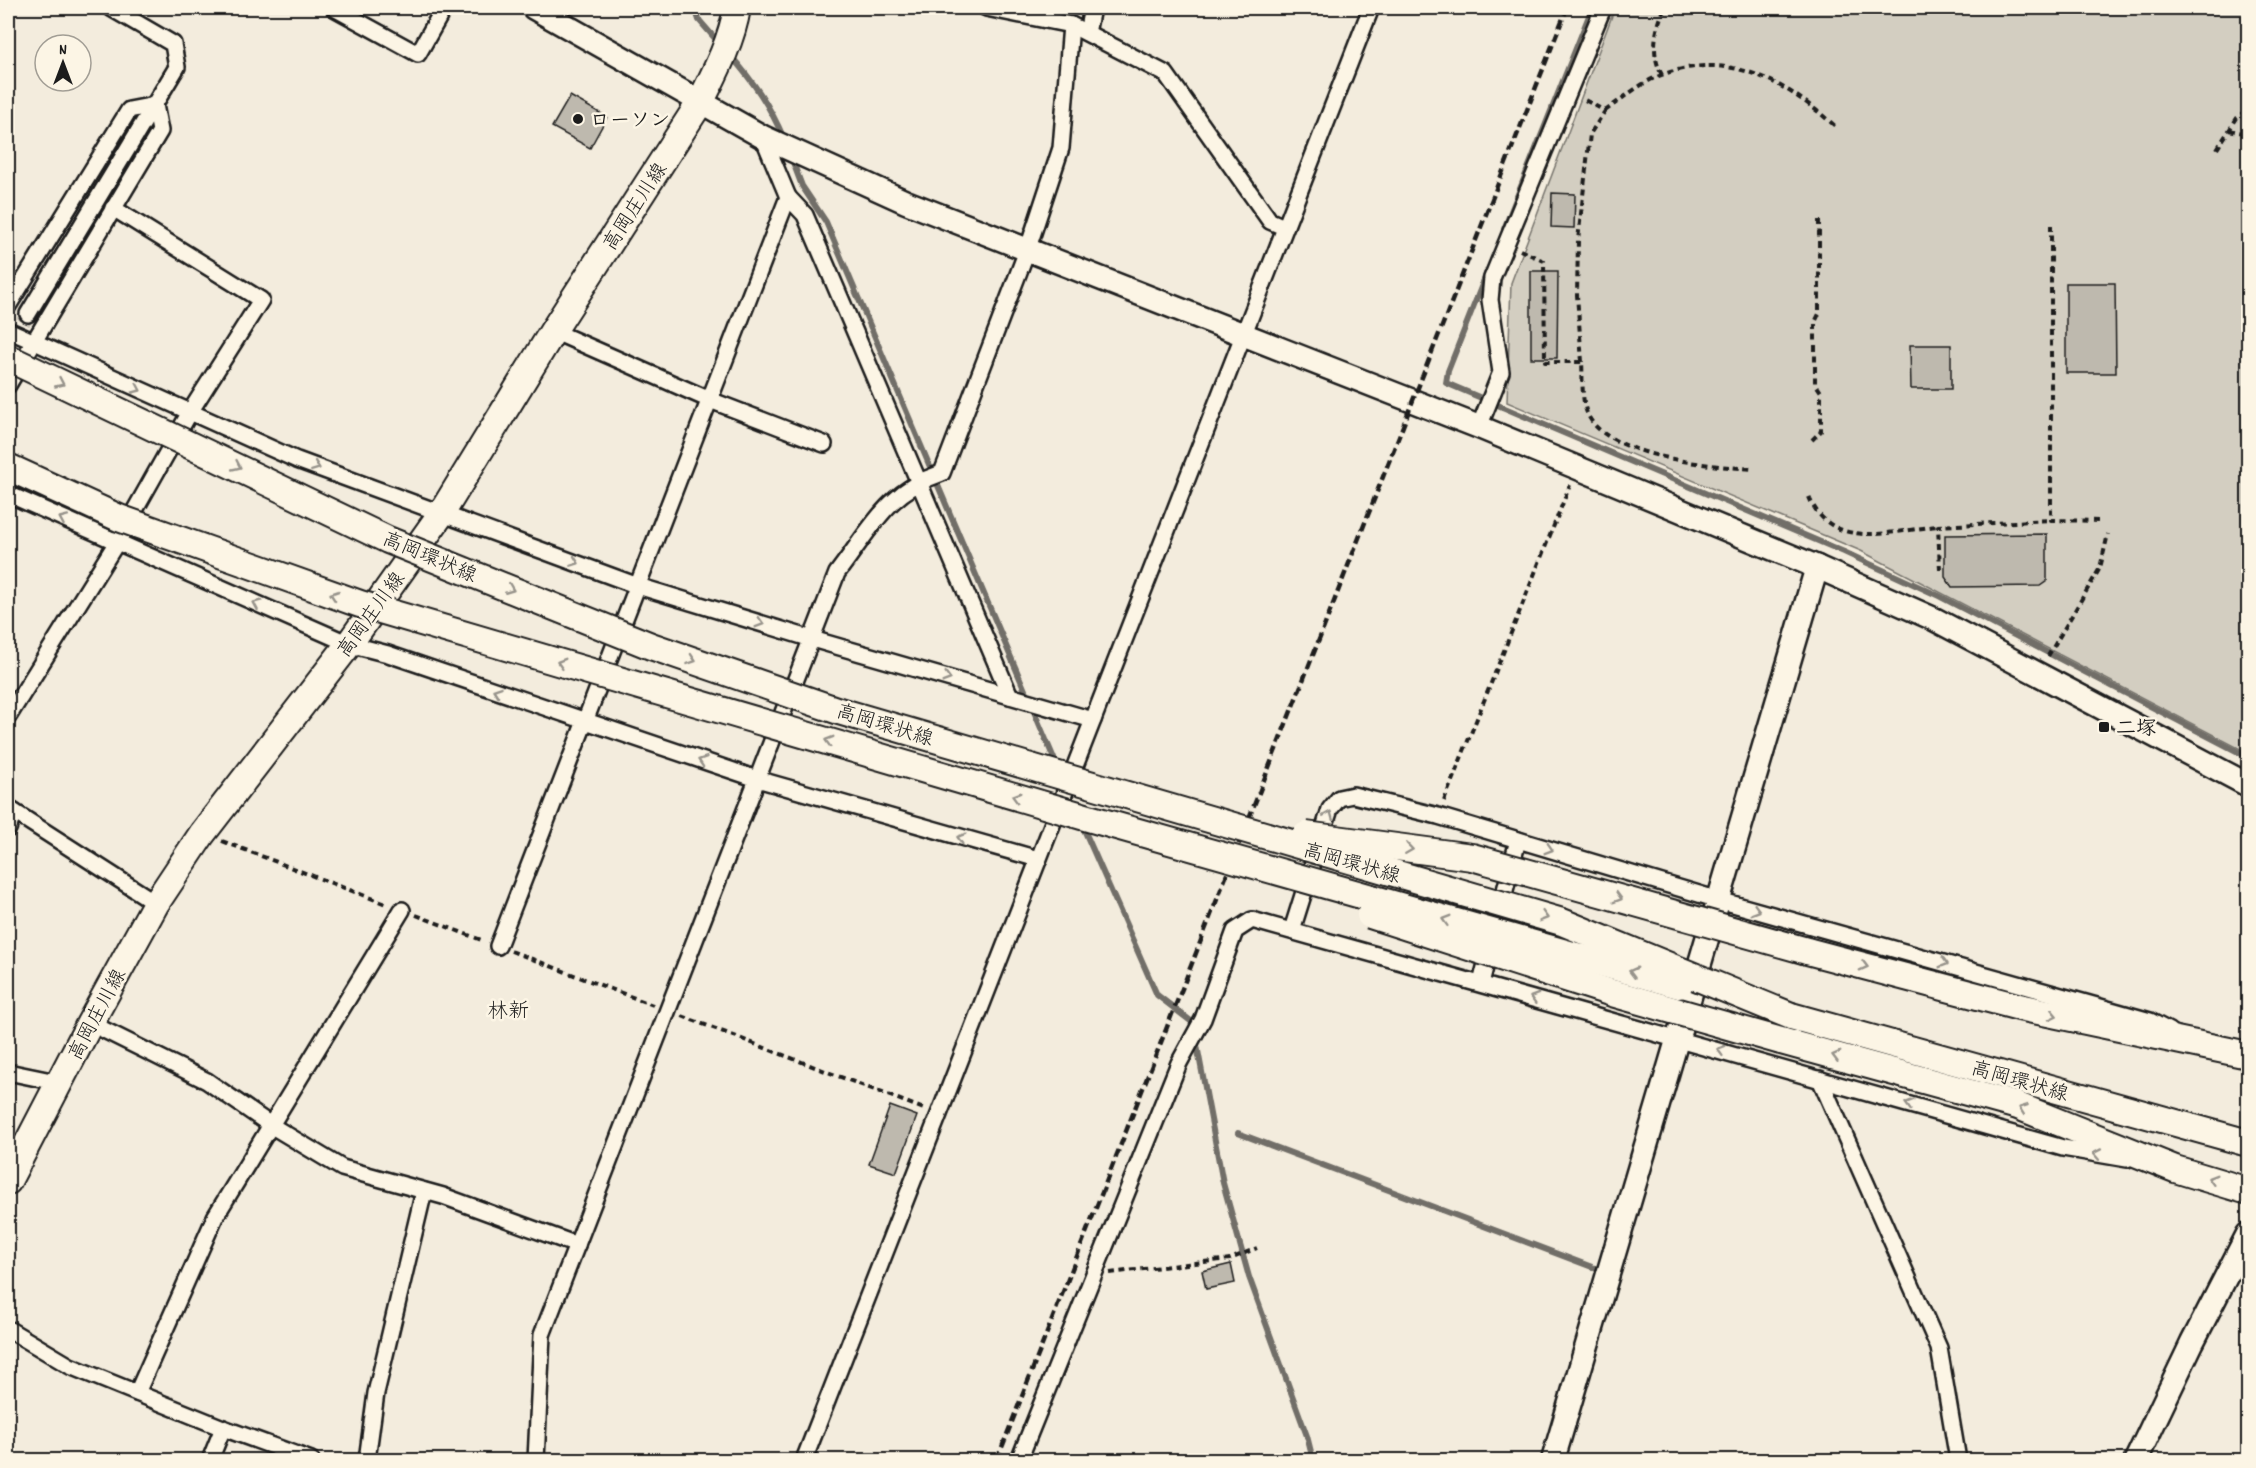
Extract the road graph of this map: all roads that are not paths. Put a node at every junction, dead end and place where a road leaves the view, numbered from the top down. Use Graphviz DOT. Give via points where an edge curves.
graph roads {
  1 [pos="111,8"];
  2 [pos="334,8"];
  3 [pos="444,8"];
  4 [pos="534,8"];
  5 [pos="737,8"];
  6 [pos="986,8"];
  7 [pos="1092,8"];
  8 [pos="1371,8"];
  9 [pos="1603,8"];
  10 [pos="1071,25"];
  11 [pos="1087,33"];
  12 [pos="701,101"];
  13 [pos="154,105"];
  14 [pos="770,140"];
  15 [pos="788,197"];
  16 [pos="113,208"];
  17 [pos="1284,226"];
  18 [pos="1028,248"];
  19 [pos="8,306"];
  20 [pos="28,314"];
  21 [pos="553,331"];
  22 [pos="1244,333"];
  23 [pos="32,342"];
  24 [pos="8,345"];
  25 [pos="8,385"];
  26 [pos="711,400"];
  27 [pos="190,412"];
  28 [pos="1479,427"];
  29 [pos="824,444"];
  30 [pos="8,466"];
  31 [pos="922,480"];
  32 [pos="8,494"];
  33 [pos="441,514"];
  34 [pos="117,543"];
  35 [pos="1817,567"];
  36 [pos="638,586"];
  37 [pos="812,639"];
  38 [pos="349,644"];
  39 [pos="1010,696"];
  40 [pos="8,717"];
  41 [pos="1093,720"];
  42 [pos="586,721"];
  43 [pos="757,779"];
  44 [pos="2248,785"];
  45 [pos="11,810"];
  46 [pos="1092,819"];
  47 [pos="1226,824"];
  48 [pos="8,829"];
  49 [pos="1518,840"];
  50 [pos="1038,859"];
  51 [pos="1719,900"];
  52 [pos="156,903"];
  53 [pos="402,910"];
  54 [pos="1292,930"];
  55 [pos="498,946"];
  56 [pos="1481,983"];
  57 [pos="1791,1016"];
  58 [pos="90,1023"];
  59 [pos="1679,1038"];
  60 [pos="2205,1047"];
  61 [pos="2248,1055"];
  62 [pos="8,1072"];
  63 [pos="2248,1072"];
  64 [pos="1820,1079"];
  65 [pos="61,1083"];
  66 [pos="272,1126"];
  67 [pos="2248,1143"];
  68 [pos="2175,1169"];
  69 [pos="8,1181"];
  70 [pos="424,1191"];
  71 [pos="2248,1191"];
  72 [pos="2248,1234"];
  73 [pos="577,1245"];
  74 [pos="8,1329"];
  75 [pos="137,1393"];
  76 [pos="223,1428"];
  77 [pos="210,1461"];
  78 [pos="311,1461"];
  79 [pos="367,1461"];
  80 [pos="536,1461"];
  81 [pos="804,1461"];
  82 [pos="1019,1461"];
  83 [pos="1553,1461"];
  84 [pos="1958,1461"];
  85 [pos="2136,1461"];
  1 -- 13 [label="street" via="172,44 177,67"];
  2 -- 3 [label="street" via="418,54"];
  4 -- 12 [label="street"];
  5 -- 12 [label="main road, 高岡庄川線" via="717,71"];
  6 -- 10 [label="street"];
  7 -- 11 [label="street"];
  8 -- 17 [label="street"];
  9 -- 28 [label="street" via="1492,278 1490,300 1501,372"];
  10 -- 11 [label="street"];
  10 -- 18 [label="street" via="1061,148"];
  11 -- 17 [label="street" via="1166,74 1270,221"];
  12 -- 14 [label="street"];
  12 -- 21 [label="main road, 高岡庄川線"];
  13 -- 16 [label="street" via="160,131"];
  13 -- 19 [label="street" via="129,110"];
  13 -- 20 [label="street"];
  14 -- 15 [label="street"];
  14 -- 18 [label="street" via="906,202"];
  15 -- 26 [label="street"];
  15 -- 31 [label="street" via="805,215"];
  16 -- 23 [label="street"];
  16 -- 27 [label="street" via="261,300"];
  17 -- 22 [label="street"];
  18 -- 22 [label="street"];
  18 -- 31 [label="street" via="942,473"];
  21 -- 26 [label="street"];
  21 -- 33 [label="main road, 高岡庄川線"];
  22 -- 28 [label="street"];
  22 -- 41 [label="street"];
  23 -- 24 [label="street"];
  23 -- 25 [label="street"];
  23 -- 27 [label="street, one-way"];
  24 -- 47 [label="main road, 高岡環状線, one-way, bridge" via="388,540 651,646 839,711"];
  26 -- 29 [label="street"];
  26 -- 36 [label="street"];
  27 -- 33 [label="street, one-way" via="297,460"];
  27 -- 34 [label="street"];
  28 -- 35 [label="street"];
  46 -- 30 [label="main road, 高岡環状線, one-way, bridge" via="360,604 119,518"];
  31 -- 37 [label="street" via="894,497 837,573"];
  31 -- 39 [label="street"];
  34 -- 32 [label="street, one-way"];
  33 -- 36 [label="street, one-way"];
  33 -- 38 [label="main road, 高岡庄川線"];
  38 -- 34 [label="street, one-way"];
  34 -- 40 [label="street"];
  35 -- 44 [label="street" via="1934,619"];
  35 -- 51 [label="street"];
  36 -- 37 [label="street, one-way"];
  36 -- 42 [label="street"];
  37 -- 39 [label="street, one-way"];
  37 -- 43 [label="street"];
  42 -- 38 [label="street, one-way"];
  38 -- 52 [label="main road, 高岡庄川線" via="202,834"];
  39 -- 41 [label="street"];
  41 -- 50 [label="street"];
  43 -- 42 [label="street, one-way"];
  42 -- 55 [label="street"];
  50 -- 43 [label="street, one-way"];
  43 -- 73 [label="street"];
  45 -- 48 [label="street"];
  45 -- 52 [label="street"];
  57 -- 46 [label="main road, 高岡環状線, one-way, bridge"];
  68 -- 46 [label="main road, one-way, bridge" via="2018,1106 1612,993 1448,942"];
  47 -- 57 [label="main road, 高岡環状線, one-way, bridge" via="1562,922"];
  47 -- 60 [label="main road, one-way, bridge" via="1472,857 2019,1007"];
  49 -- 51 [label="street, one-way"];
  54 -- 49 [label="street, one-way" via="1330,809 1339,798 1353,795"];
  49 -- 56 [label="street"];
  50 -- 81 [label="street"];
  51 -- 59 [label="street"];
  51 -- 60 [label="street, one-way" via="2150,1021"];
  52 -- 58 [label="main road, 高岡庄川線"];
  53 -- 66 [label="street"];
  54 -- 56 [label="street"];
  54 -- 82 [label="street" via="1252,920 1235,931 1203,1019 1179,1063"];
  59 -- 56 [label="street, one-way"];
  57 -- 67 [label="main road, 高岡環状線"];
  58 -- 65 [label="main road, 高岡庄川線"];
  58 -- 66 [label="street" via="207,1081"];
  64 -- 59 [label="street, one-way"];
  59 -- 83 [label="street"];
  60 -- 61 [label="main road"];
  60 -- 63 [label="main road"];
  62 -- 65 [label="street"];
  68 -- 64 [label="street, one-way" via="2063,1148"];
  64 -- 84 [label="street" via="1939,1348"];
  65 -- 69 [label="main road, 高岡庄川線"];
  66 -- 70 [label="street" via="342,1168"];
  66 -- 75 [label="street" via="214,1217"];
  71 -- 68 [label="main road, one-way"];
  70 -- 73 [label="street"];
  70 -- 79 [label="street" via="376,1393"];
  72 -- 85 [label="street"];
  73 -- 80 [label="street" via="542,1335"];
  74 -- 75 [label="street" via="70,1366"];
  75 -- 76 [label="street"];
  76 -- 77 [label="street"];
  76 -- 78 [label="street"];
}
